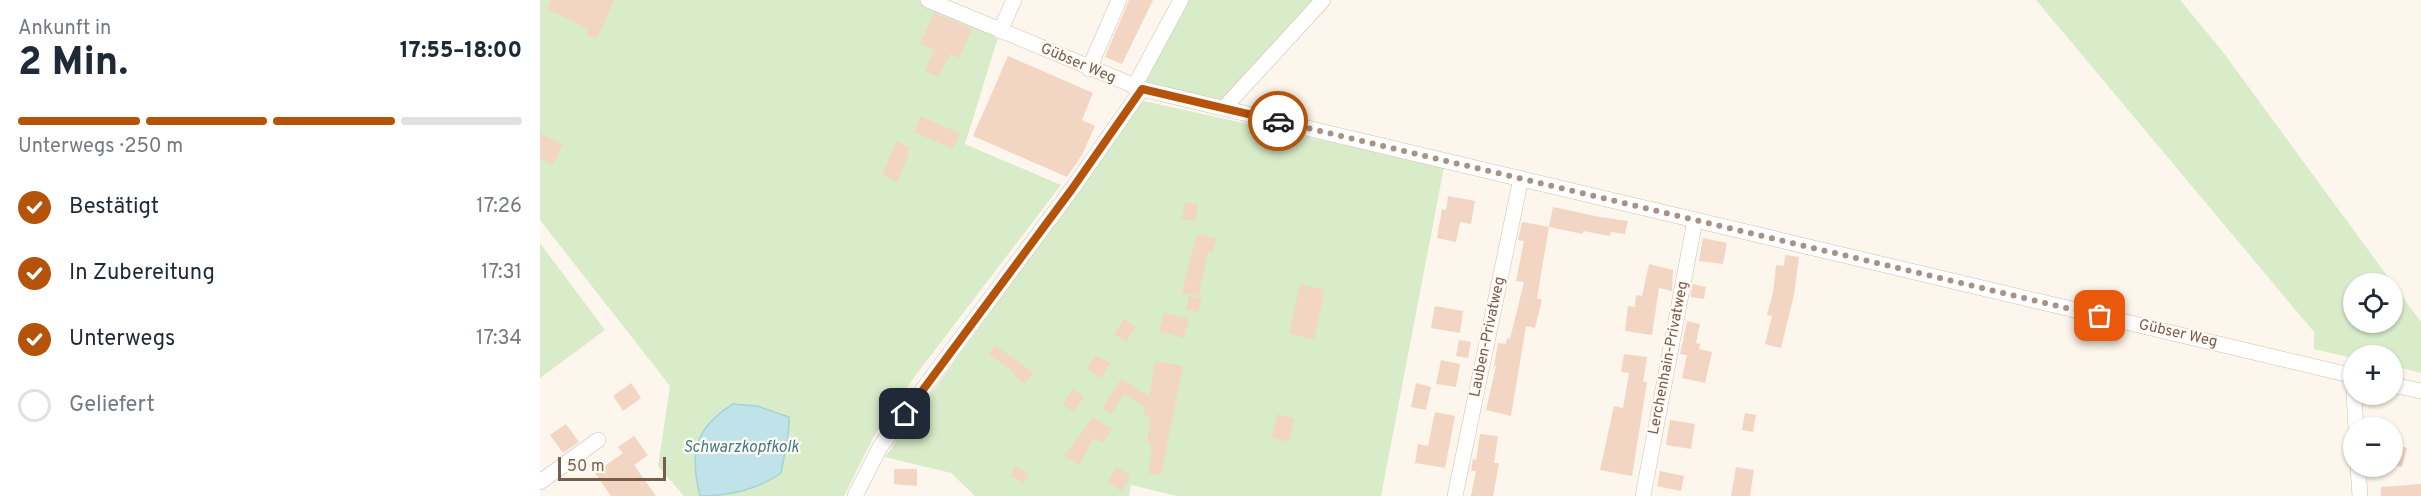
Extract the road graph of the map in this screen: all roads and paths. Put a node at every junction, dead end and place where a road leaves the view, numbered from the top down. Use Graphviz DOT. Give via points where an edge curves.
graph roads {
  1 [pos="928,0"];
  2 [pos="1014,0"];
  3 [pos="1119,0"];
  4 [pos="1181,0"];
  5 [pos="1323,0"];
  6 [pos="1000,31"];
  7 [pos="1089,69"];
  8 [pos="1138,88"];
  9 [pos="1224,108"];
  10 [pos="1521,178"];
  11 [pos="1695,220"];
  12 [pos="2343,378"];
  13 [pos="2403,387"];
  14 [pos="2421,391"];
  15 [pos="598,440"];
  16 [pos="2359,477"];
  17 [pos="540,482"];
  18 [pos="855,496"];
  19 [pos="1455,496"];
  20 [pos="1643,496"];
  21 [pos="2360,496"];
  1 -- 6 [label="street, Gübser Weg"];
  2 -- 6 [label="street"];
  3 -- 7 [label="street"];
  4 -- 8 [label="street"];
  5 -- 9 [label="street"];
  6 -- 7 [label="street, Gübser Weg"];
  7 -- 8 [label="street, Gübser Weg"];
  8 -- 9 [label="street, Gübser Weg"];
  8 -- 18 [label="street" via="1065,199 880,447"];
  9 -- 10 [label="street, Gübser Weg"];
  10 -- 11 [label="street, Gübser Weg"];
  10 -- 19 [label="street, Lauben-Privatweg"];
  11 -- 12 [label="street, Gübser Weg"];
  11 -- 20 [label="street, Lerchenhain-Privatweg"];
  13 -- 14 [label="street"];
  15 -- 17 [label="street"];
  16 -- 21 [label="street"];
}
